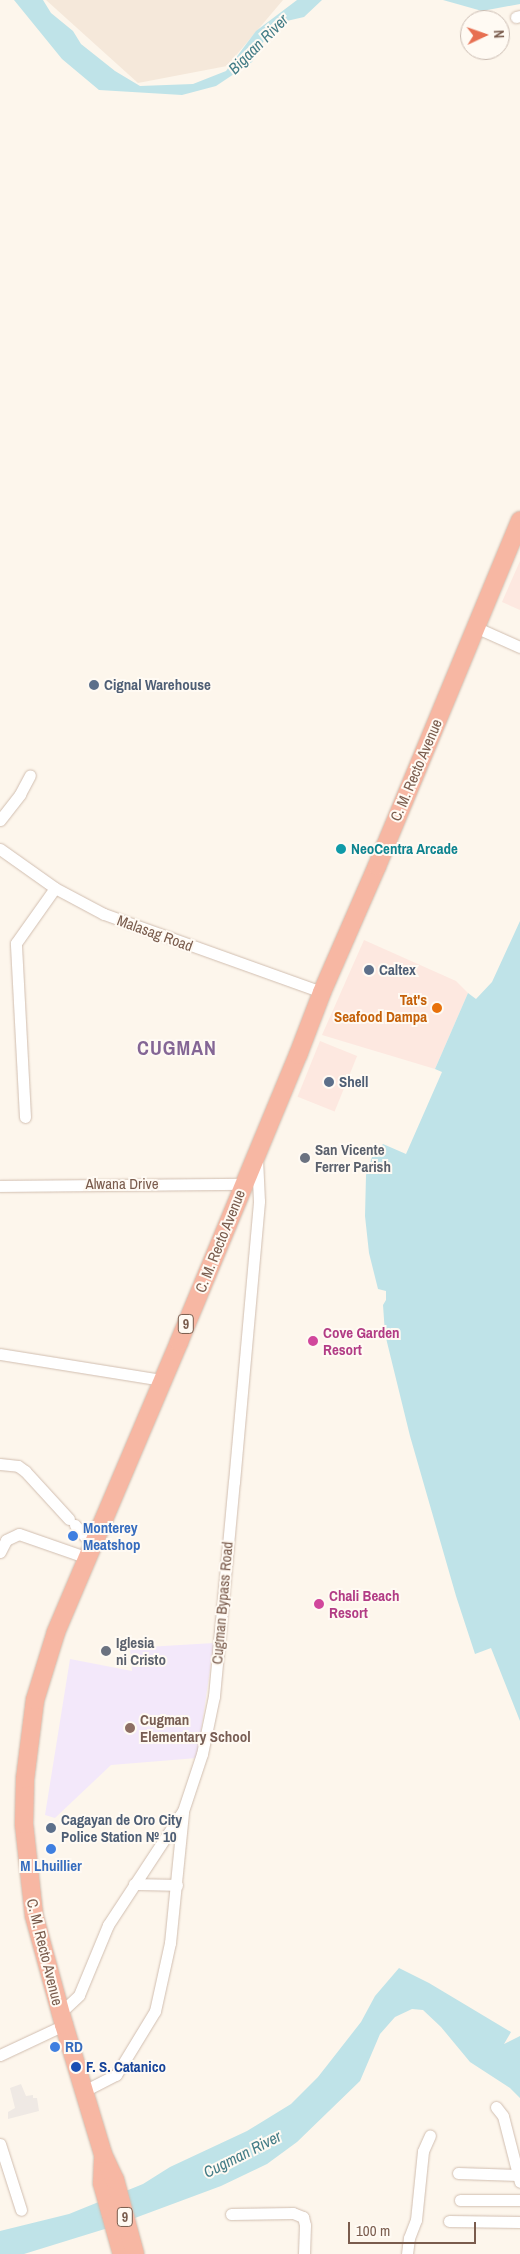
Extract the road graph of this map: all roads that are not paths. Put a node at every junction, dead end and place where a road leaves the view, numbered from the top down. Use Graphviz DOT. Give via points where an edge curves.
graph roads {
  1 [pos="520,520"];
  2 [pos="475,627"];
  3 [pos="520,647"];
  4 [pos="30,775"];
  5 [pos="0,820"];
  6 [pos="0,849"];
  7 [pos="55,888"];
  8 [pos="322,992"];
  9 [pos="25,1117"];
  10 [pos="257,1153"];
  11 [pos="244,1184"];
  12 [pos="0,1186"];
  13 [pos="0,1354"];
  14 [pos="162,1380"];
  15 [pos="0,1464"];
  16 [pos="0,1552"];
  17 [pos="91,1552"];
  18 [pos="183,1811"];
  19 [pos="134,1884"];
  20 [pos="177,1886"];
  21 [pos="62,2019"];
  22 [pos="0,2054"];
  23 [pos="84,2092"];
  24 [pos="496,2107"];
  25 [pos="430,2135"];
  26 [pos="0,2144"];
  27 [pos="458,2173"];
  28 [pos="519,2178"];
  29 [pos="108,2181"];
  30 [pos="460,2200"];
  31 [pos="520,2200"];
  32 [pos="21,2210"];
  33 [pos="231,2214"];
  34 [pos="449,2221"];
  35 [pos="520,2222"];
  36 [pos="122,2254"];
  37 [pos="135,2254"];
  38 [pos="304,2254"];
  39 [pos="408,2254"];
  1 -- 2 [label="highway, C. M. Recto Avenue / 9"];
  2 -- 3 [label="street"];
  2 -- 8 [label="highway, C. M. Recto Avenue / 9"];
  4 -- 5 [label="street"];
  6 -- 7 [label="street, Malasag Road"];
  7 -- 8 [label="street, Malasag Road" via="113,918"];
  7 -- 9 [label="street" via="16,943"];
  8 -- 10 [label="highway, C. M. Recto Avenue / 9"];
  10 -- 11 [label="highway, C. M. Recto Avenue / 9"];
  10 -- 18 [label="street, Cugman Bypass Road" via="258,1201 214,1696 202,1754"];
  11 -- 12 [label="street, Alwana Drive"];
  11 -- 14 [label="highway, C. M. Recto Avenue / 9"];
  13 -- 14 [label="street"];
  14 -- 17 [label="highway, C. M. Recto Avenue / 9"];
  15 -- 17 [label="street" via="18,1466 25,1471 72,1522"];
  16 -- 17 [label="street" via="6,1540 18,1534"];
  17 -- 21 [label="highway, C. M. Recto Avenue / 9" via="56,1632 41,1678 25,1779 24,1824 30,1888 40,1942"];
  18 -- 19 [label="street, Cugman Bypass Road"];
  18 -- 20 [label="street"];
  19 -- 20 [label="street"];
  19 -- 21 [label="street, Cugman Bypass Road" via="108,1925 80,1995"];
  20 -- 23 [label="street" via="170,1943 155,2011 116,2075"];
  21 -- 22 [label="street, Cugman Bypass Road"];
  21 -- 23 [label="highway, C. M. Recto Avenue / 9"];
  23 -- 29 [label="highway, C. M. Recto Avenue / 9"];
  24 -- 28 [label="street" via="504,2116"];
  25 -- 39 [label="street" via="423,2151 416,2220 409,2238"];
  26 -- 32 [label="street"];
  27 -- 28 [label="street"];
  29 -- 36 [label="highway, C. M. Recto Avenue / 9"];
  29 -- 37 [label="highway, C. M. Recto Avenue / 9"];
  30 -- 31 [label="street"];
  33 -- 38 [label="street" via="293,2213 303,2217"];
  34 -- 35 [label="street"];
}
